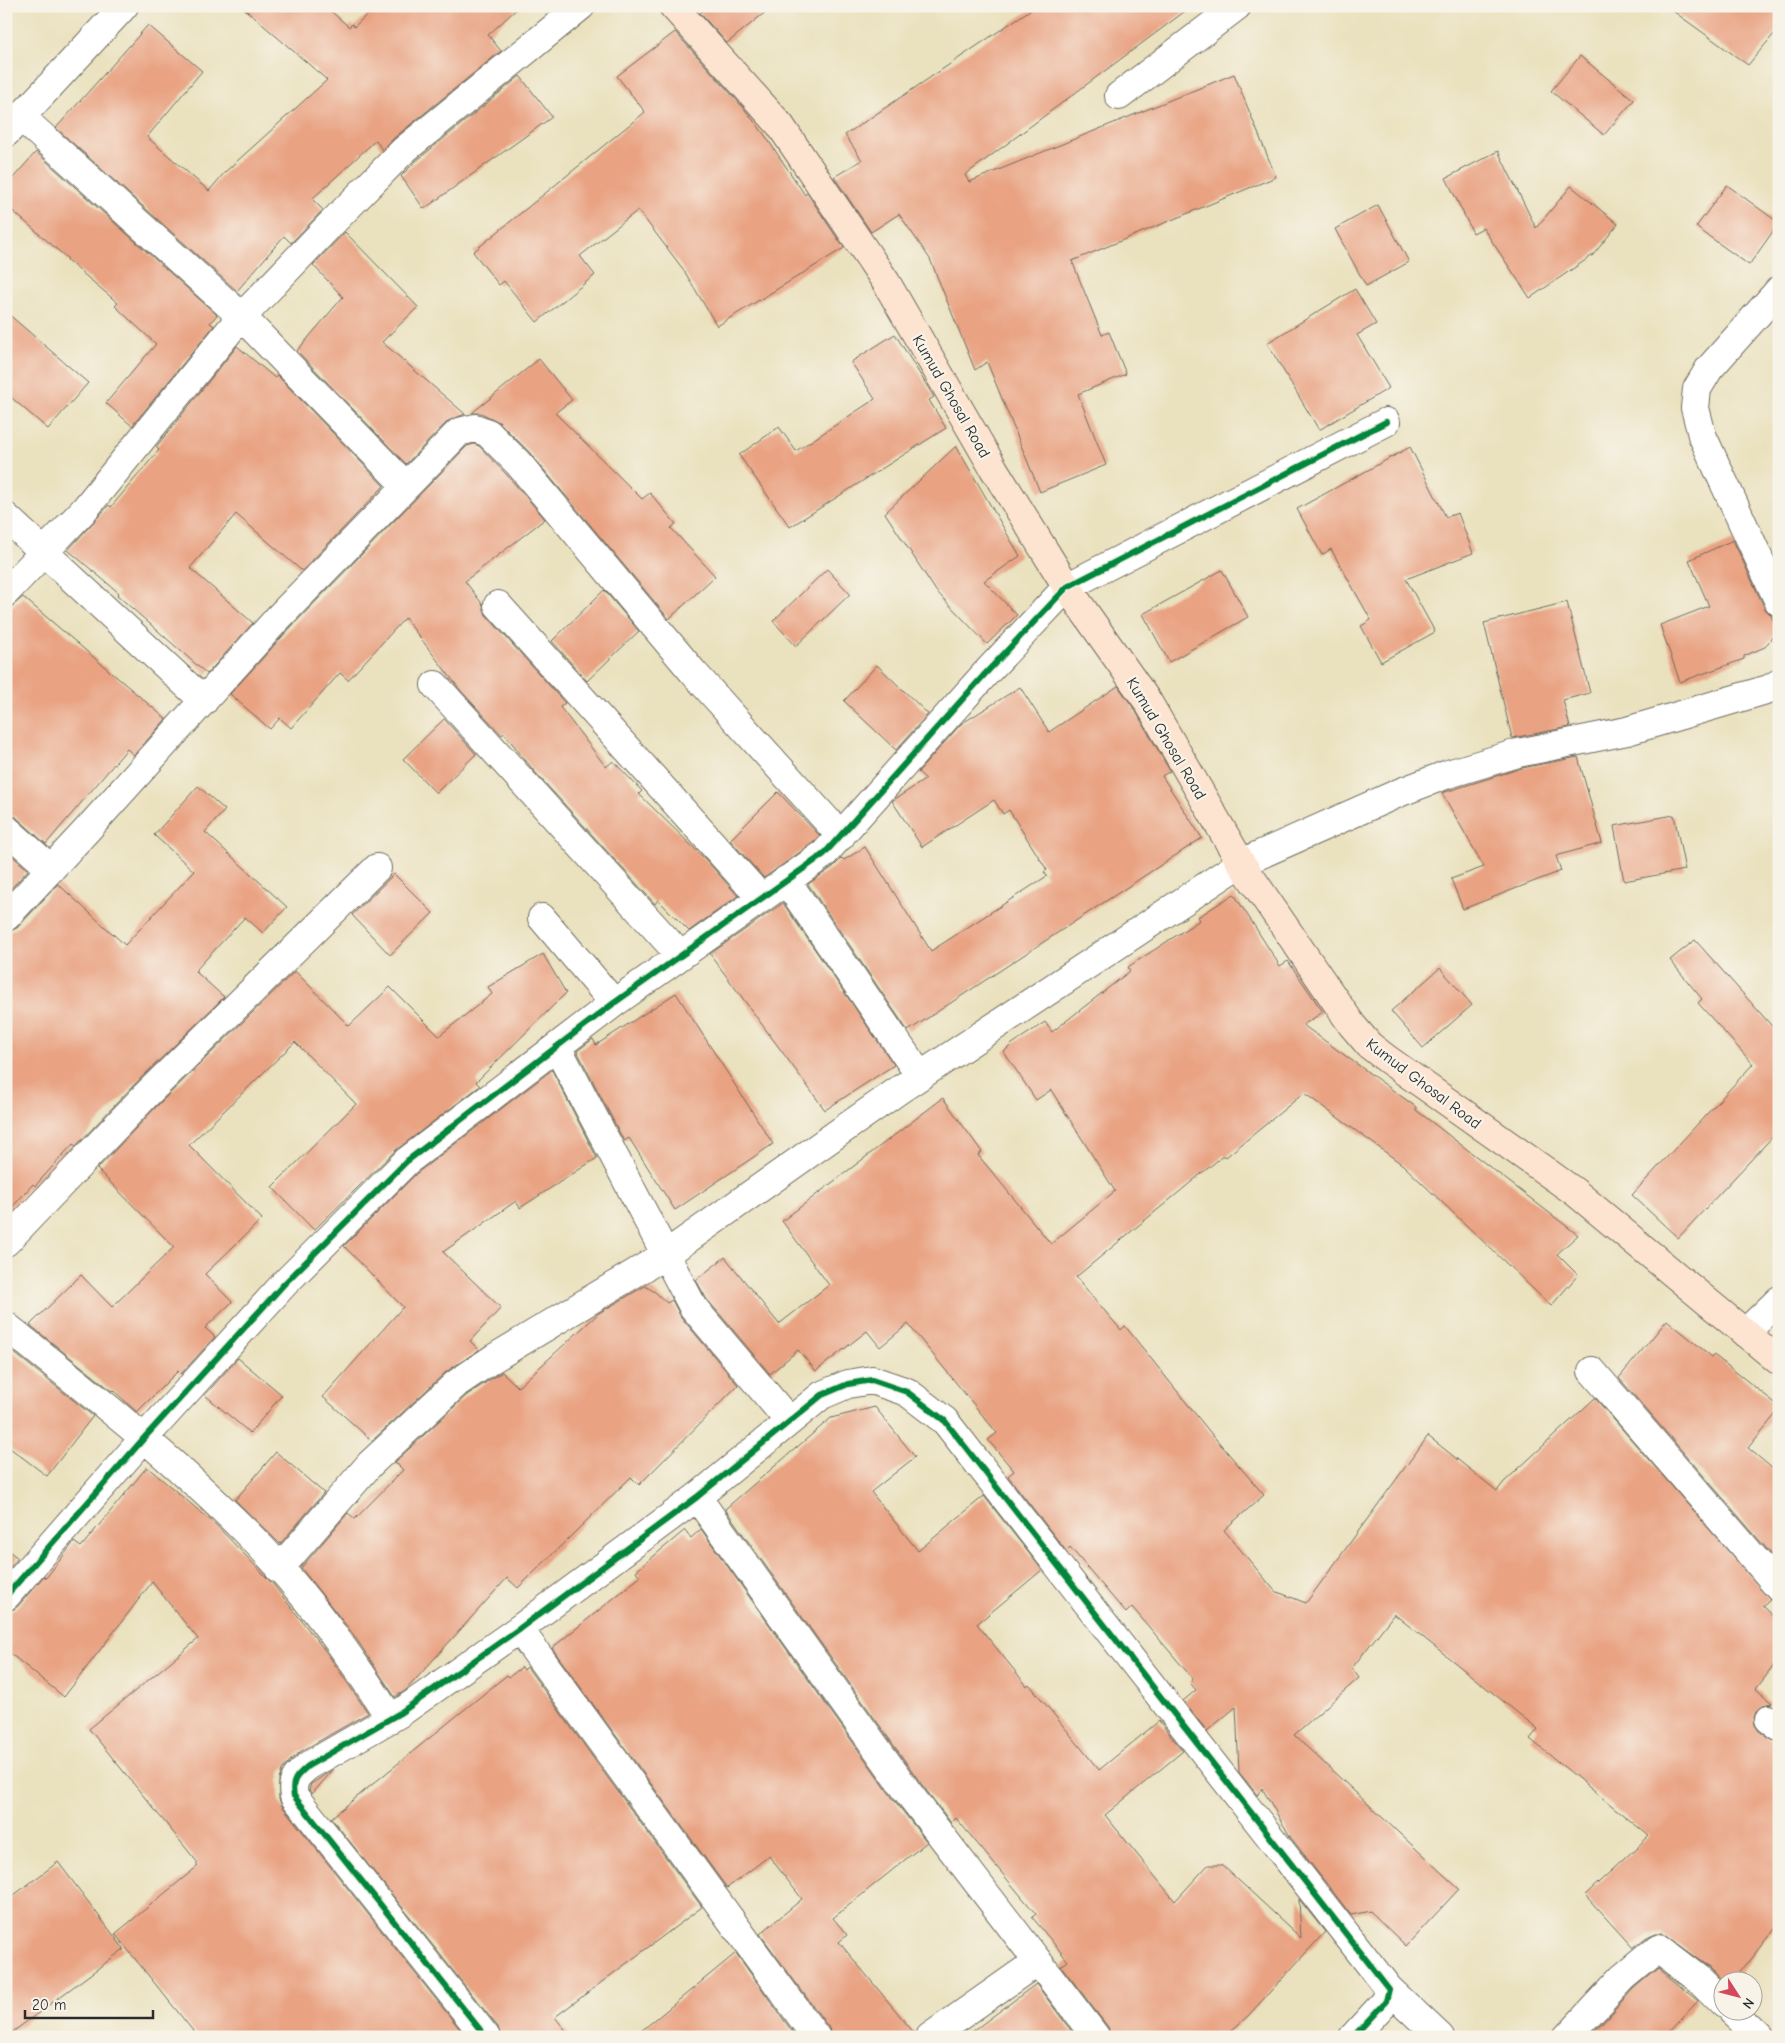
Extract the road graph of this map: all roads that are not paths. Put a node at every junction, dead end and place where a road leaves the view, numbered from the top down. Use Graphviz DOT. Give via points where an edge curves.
graph roads {
  1 [pos="124,6"];
  2 [pos="580,6"];
  3 [pos="673,6"];
  4 [pos="1237,6"];
  5 [pos="1119,96"];
  6 [pos="14,125"];
  7 [pos="1779,290"];
  8 [pos="242,317"];
  9 [pos="1386,422"];
  10 [pos="405,485"];
  11 [pos="6,516"];
  12 [pos="45,552"];
  13 [pos="1067,587"];
  14 [pos="6,592"];
  15 [pos="1779,602"];
  16 [pos="498,605"];
  17 [pos="435,685"];
  18 [pos="1776,690"];
  19 [pos="204,701"];
  20 [pos="6,830"];
  21 [pos="841,836"];
  22 [pos="1242,863"];
  23 [pos="377,868"];
  24 [pos="51,870"];
  25 [pos="786,880"];
  26 [pos="761,898"];
  27 [pos="6,917"];
  28 [pos="542,918"];
  29 [pos="680,956"];
  30 [pos="614,1003"];
  31 [pos="557,1047"];
  32 [pos="920,1076"];
  33 [pos="6,1242"];
  34 [pos="665,1255"];
  35 [pos="1779,1300"];
  36 [pos="6,1326"];
  37 [pos="1745,1334"];
  38 [pos="1779,1361"];
  39 [pos="1592,1371"];
  40 [pos="789,1421"];
  41 [pos="145,1437"];
  42 [pos="697,1497"];
  43 [pos="279,1569"];
  44 [pos="1779,1587"];
  45 [pos="6,1596"];
  46 [pos="519,1629"];
  47 [pos="390,1718"];
  48 [pos="1038,1960"];
  49 [pos="1389,1989"];
  50 [pos="1712,1993"];
  51 [pos="1741,2020"];
  52 [pos="486,2037"];
  53 [pos="816,2037"];
  54 [pos="930,2037"];
  55 [pos="1096,2037"];
  56 [pos="1353,2037"];
  57 [pos="1440,2037"];
  58 [pos="1567,2037"];
  59 [pos="1759,2037"];
  1 -- 6 [label="street"];
  2 -- 8 [label="street" via="404,150"];
  3 -- 13 [label="street, Kumud Ghosal Road" via="780,125 880,273"];
  4 -- 5 [label="street"];
  6 -- 8 [label="street"];
  7 -- 15 [label="street" via="1709,368 1698,389 1695,408 1702,435"];
  8 -- 10 [label="street"];
  8 -- 12 [label="street" via="84,510"];
  9 -- 13 [label="street"];
  10 -- 19 [label="street"];
  10 -- 21 [label="street" via="459,432 475,428 488,433 518,463 692,672"];
  11 -- 12 [label="street"];
  12 -- 14 [label="street"];
  12 -- 19 [label="street"];
  13 -- 21 [label="street"];
  13 -- 22 [label="street, Kumud Ghosal Road" via="1148,702"];
  16 -- 26 [label="street"];
  17 -- 29 [label="street"];
  18 -- 22 [label="street" via="1628,731 1518,753 1448,774"];
  19 -- 24 [label="street"];
  20 -- 24 [label="street"];
  21 -- 25 [label="street" via="824,854"];
  22 -- 32 [label="street"];
  22 -- 37 [label="street, Kumud Ghosal Road" via="1368,1045 1575,1192"];
  23 -- 33 [label="street" via="145,1096"];
  24 -- 27 [label="street"];
  25 -- 26 [label="street"];
  25 -- 32 [label="street"];
  26 -- 29 [label="street"];
  28 -- 30 [label="street"];
  29 -- 30 [label="street"];
  30 -- 31 [label="street"];
  31 -- 34 [label="street"];
  31 -- 41 [label="street" via="407,1161 285,1283"];
  32 -- 34 [label="street"];
  34 -- 40 [label="street" via="694,1307"];
  34 -- 43 [label="street" via="457,1383 370,1464"];
  35 -- 37 [label="street"];
  36 -- 41 [label="street"];
  37 -- 38 [label="street, Kumud Ghosal Road"];
  39 -- 44 [label="street"];
  40 -- 42 [label="street"];
  40 -- 49 [label="street" via="822,1395 848,1384 872,1380 907,1392 945,1421"];
  41 -- 43 [label="street" via="245,1530"];
  41 -- 45 [label="street"];
  42 -- 46 [label="street"];
  42 -- 48 [label="street" via="907,1791"];
  43 -- 47 [label="street" via="318,1614"];
  46 -- 47 [label="street"];
  46 -- 53 [label="street"];
  47 -- 52 [label="street" via="308,1766 296,1776 292,1785 294,1796"];
  48 -- 54 [label="street"];
  48 -- 55 [label="street"];
  49 -- 56 [label="street" via="1386,2001"];
  49 -- 57 [label="street"];
  50 -- 58 [label="street" via="1658,1948 1623,1977"];
  51 -- 59 [label="street"];
}
